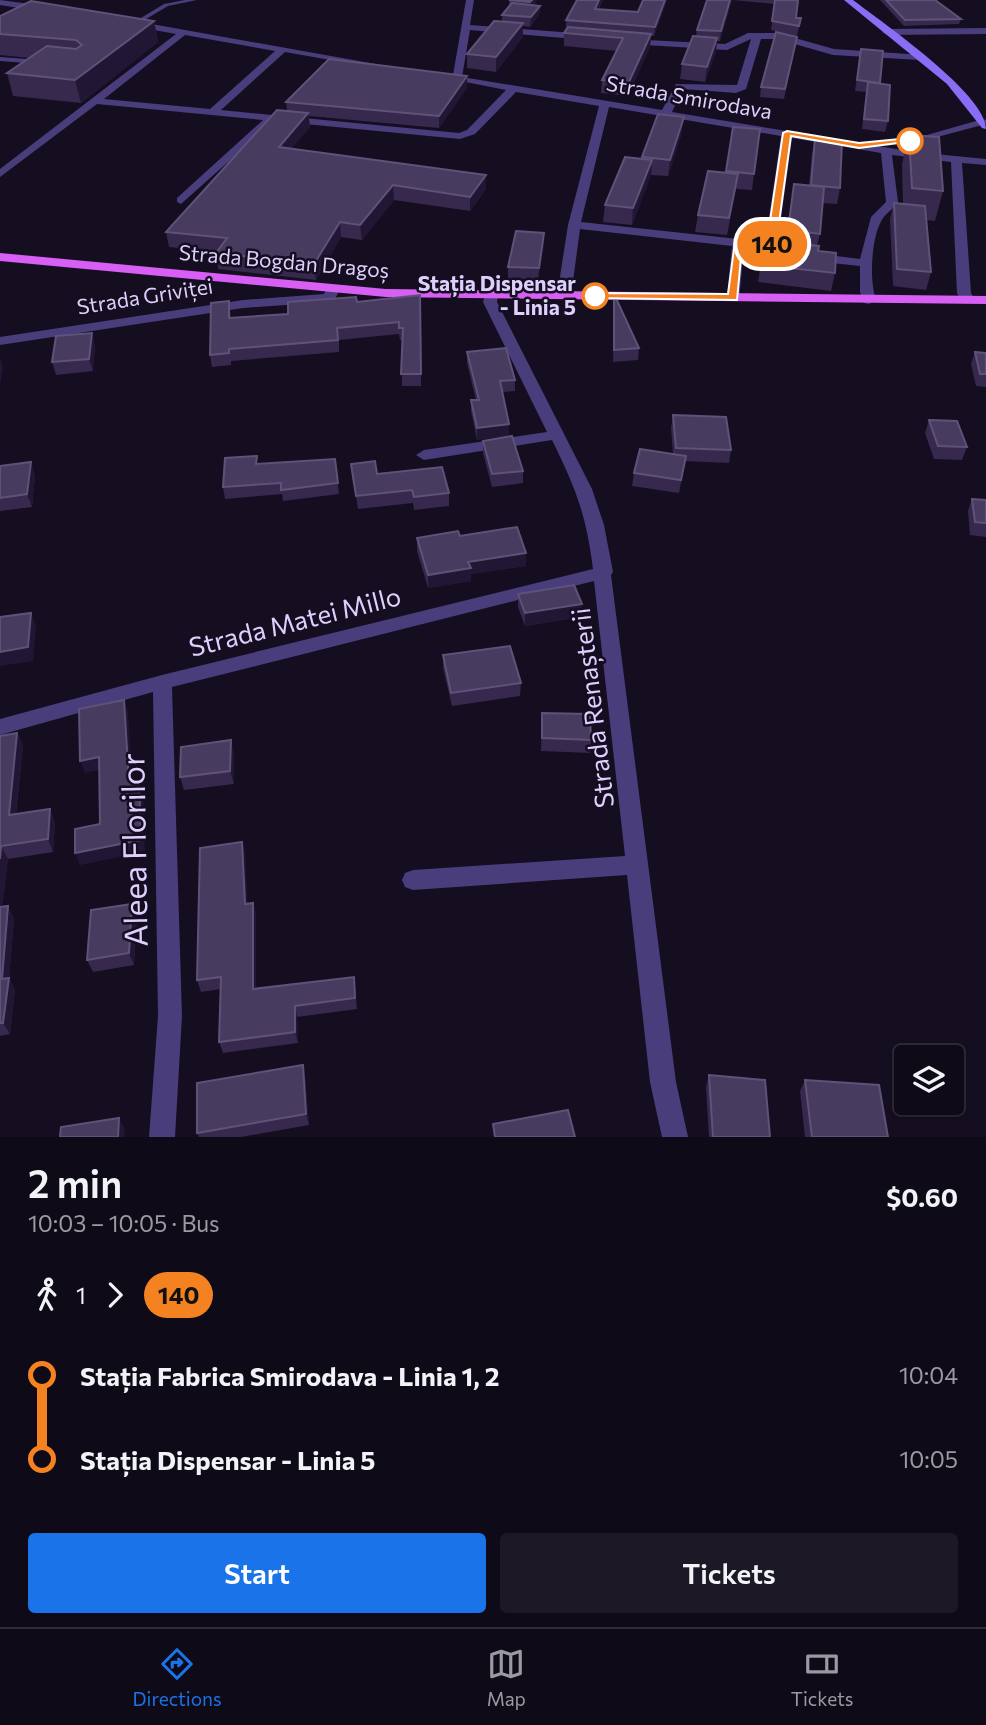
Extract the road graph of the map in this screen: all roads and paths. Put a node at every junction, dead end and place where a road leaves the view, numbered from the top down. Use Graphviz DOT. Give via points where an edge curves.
graph roads {
  1 [pos="194,0"];
  2 [pos="470,0"];
  3 [pos="848,0"];
  4 [pos="2,1"];
  5 [pos="52,10"];
  6 [pos="120,22"];
  7 [pos="134,24"];
  8 [pos="465,27"];
  9 [pos="986,31"];
  10 [pos="184,32"];
  11 [pos="887,32"];
  12 [pos="757,35"];
  13 [pos="595,38"];
  14 [pos="618,40"];
  15 [pos="283,49"];
  16 [pos="920,57"];
  17 [pos="0,59"];
  18 [pos="54,64"];
  19 [pos="417,72"];
  20 [pos="430,74"];
  21 [pos="457,79"];
  22 [pos="514,88"];
  23 [pos="97,101"];
  24 [pos="605,103"];
  25 [pos="211,113"];
  26 [pos="666,113"];
  27 [pos="273,117"];
  28 [pos="984,124"];
  29 [pos="787,133"];
  30 [pos="859,145"];
  31 [pos="886,150"];
  32 [pos="956,160"];
  33 [pos="986,162"];
  34 [pos="0,174"];
  35 [pos="181,200"];
  36 [pos="574,225"];
  37 [pos="738,243"];
  38 [pos="770,252"];
  39 [pos="0,257"];
  40 [pos="866,263"];
  41 [pos="333,289"];
  42 [pos="491,295"];
  43 [pos="564,296"];
  44 [pos="734,297"];
  45 [pos="869,300"];
  46 [pos="968,300"];
  47 [pos="986,300"];
  48 [pos="0,341"];
  49 [pos="556,435"];
  50 [pos="424,455"];
  51 [pos="604,572"];
  52 [pos="162,682"];
  53 [pos="0,727"];
  54 [pos="638,865"];
  55 [pos="413,880"];
  56 [pos="162,1137"];
  57 [pos="675,1137"];
  1 -- 7 [label="lane" via="166,5"];
  2 -- 8 [label="street"];
  3 -- 11 [label="main road"];
  4 -- 5 [label="street"];
  6 -- 7 [label="street"];
  7 -- 10 [label="street"];
  8 -- 13 [label="street"];
  8 -- 21 [label="street"];
  9 -- 11 [label="street"];
  10 -- 15 [label="street"];
  10 -- 23 [label="street"];
  11 -- 16 [label="main road"];
  12 -- 14 [label="street" via="727,47"];
  12 -- 16 [label="street" via="789,38 834,52"];
  12 -- 26 [label="street" via="742,87 680,86"];
  15 -- 19 [label="street"];
  15 -- 25 [label="street"];
  16 -- 28 [label="main road" via="951,82"];
  17 -- 18 [label="lane"];
  20 -- 21 [label="street, Strada Smirodava"];
  21 -- 22 [label="street, Strada Smirodava"];
  22 -- 24 [label="street, Strada Smirodava"];
  22 -- 27 [label="street" via="471,132 460,136"];
  23 -- 25 [label="street"];
  23 -- 34 [label="street"];
  24 -- 26 [label="street, Strada Smirodava"];
  24 -- 36 [label="street"];
  25 -- 27 [label="street"];
  26 -- 29 [label="street, Strada Smirodava"];
  27 -- 35 [label="street"];
  28 -- 30 [label="street, Strada Smirodava" via="897,143"];
  29 -- 30 [label="street, Strada Smirodava"];
  29 -- 38 [label="street"];
  30 -- 31 [label="street, Strada Smirodava"];
  31 -- 32 [label="street, Strada Smirodava"];
  31 -- 40 [label="street" via="892,202 877,217"];
  32 -- 33 [label="street, Strada Smirodava"];
  32 -- 46 [label="street"];
  36 -- 37 [label="street"];
  36 -- 43 [label="street"];
  37 -- 38 [label="street"];
  37 -- 44 [label="street"];
  38 -- 40 [label="street"];
  39 -- 41 [label="main road, Strada Bogdan Dragoș"];
  40 -- 45 [label="street"];
  41 -- 42 [label="main road, Strada Bogdan Dragoș"];
  41 -- 48 [label="street, Strada Griviței" via="329,298 243,304"];
  42 -- 43 [label="main road, Strada Bogdan Dragoș"];
  42 -- 49 [label="street, Strada Renașterii" via="490,302"];
  43 -- 44 [label="main road, Strada Bogdan Dragoș"];
  44 -- 45 [label="main road, Strada Bogdan Dragoș"];
  45 -- 46 [label="main road, Strada Bogdan Dragoș"];
  46 -- 47 [label="main road, Strada Bogdan Dragoș"];
  49 -- 50 [label="street"];
  49 -- 51 [label="street, Strada Renașterii" via="584,489"];
  51 -- 52 [label="street, Strada Matei Millo"];
  51 -- 54 [label="street, Strada Renașterii"];
  52 -- 53 [label="street, Strada Matei Millo"];
  52 -- 56 [label="street, Aleea Florilor" via="170,1016"];
  54 -- 55 [label="street"];
  54 -- 57 [label="street, Strada Renașterii" via="663,1082"];
}
